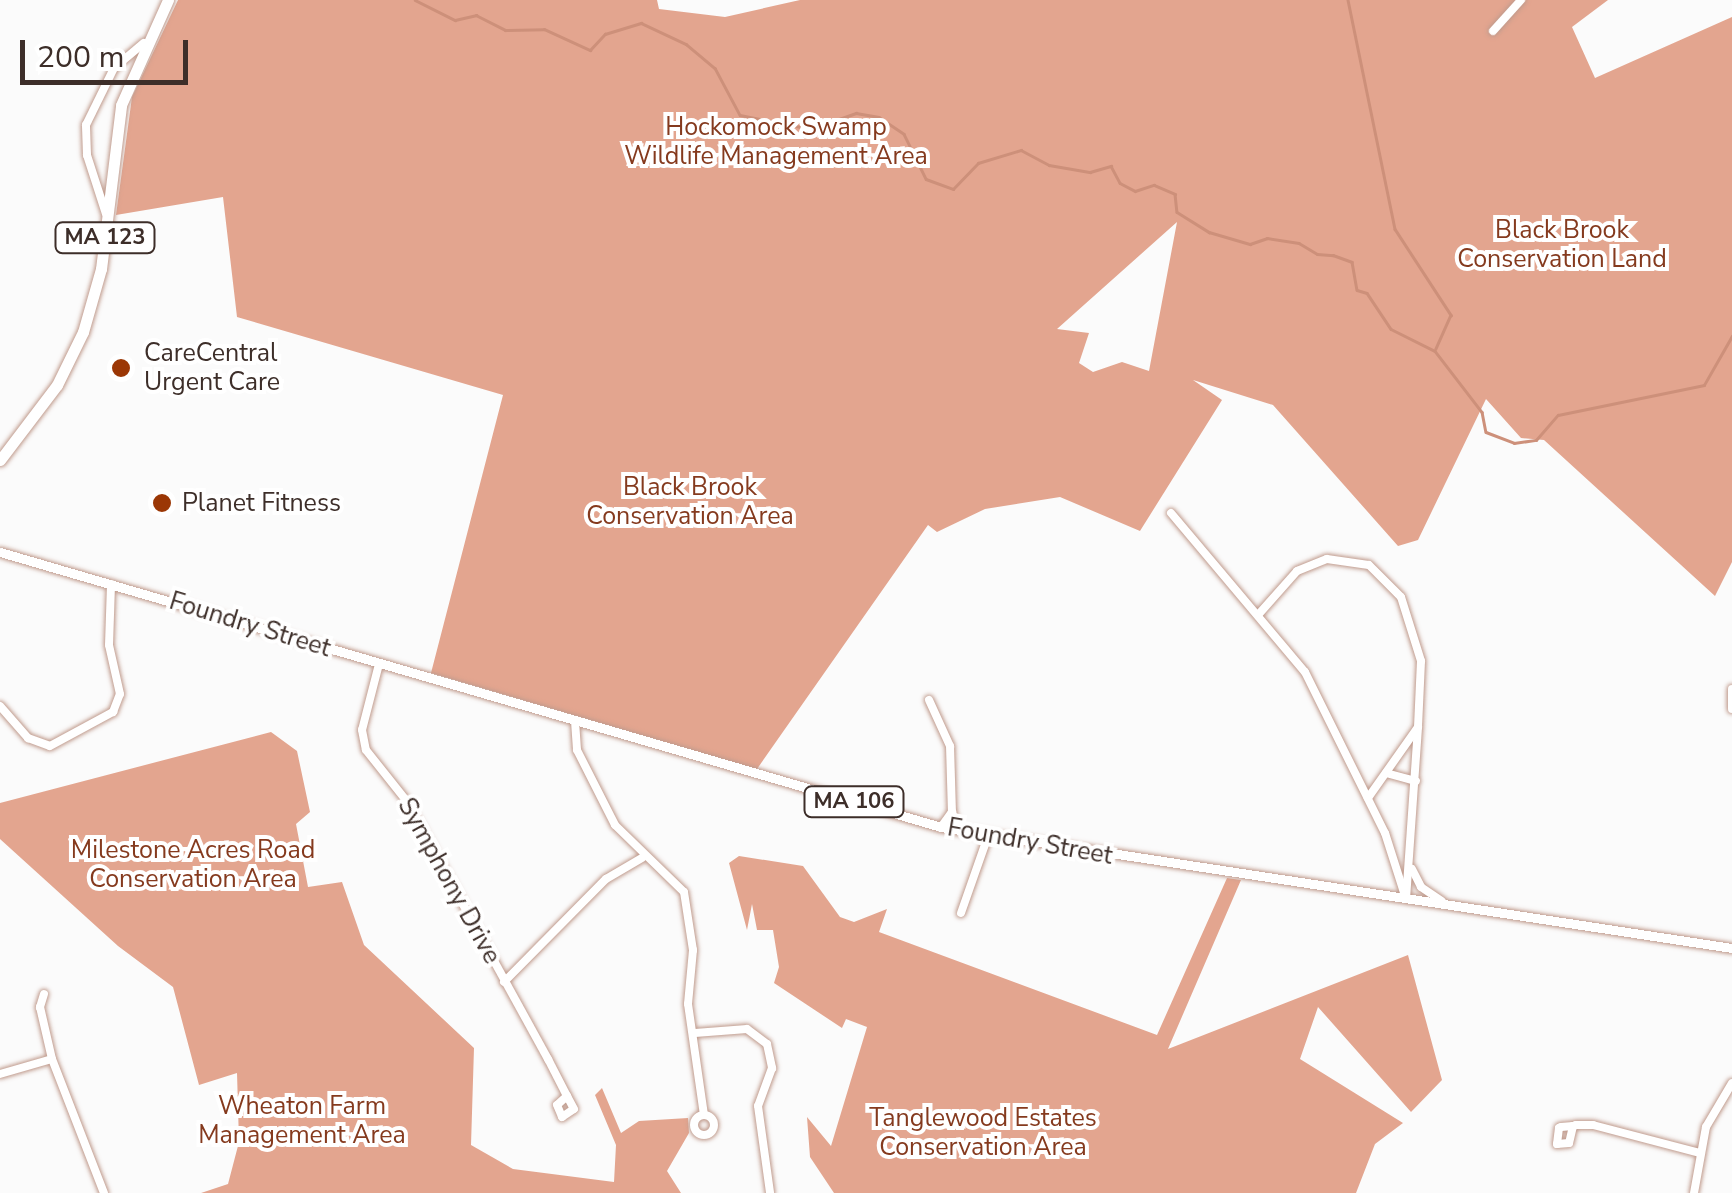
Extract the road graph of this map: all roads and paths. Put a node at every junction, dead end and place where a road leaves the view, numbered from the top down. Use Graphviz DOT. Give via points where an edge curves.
graph roads {
  1 [pos="168,0"];
  2 [pos="1521,0"];
  3 [pos="1493,31"];
  4 [pos="144,43"];
  5 [pos="107,216"];
  6 [pos="0,460"];
  7 [pos="1171,514"];
  8 [pos="0,552"];
  9 [pos="111,584"];
  10 [pos="1258,614"];
  11 [pos="379,664"];
  12 [pos="1732,688"];
  13 [pos="929,700"];
  14 [pos="0,706"];
  15 [pos="1732,709"];
  16 [pos="576,721"];
  17 [pos="1418,727"];
  18 [pos="1386,773"];
  19 [pos="1416,781"];
  20 [pos="1368,798"];
  21 [pos="952,812"];
  22 [pos="941,828"];
  23 [pos="958,831"];
  24 [pos="988,836"];
  25 [pos="642,858"];
  26 [pos="1395,863"];
  27 [pos="1410,865"];
  28 [pos="1406,899"];
  29 [pos="1450,906"];
  30 [pos="960,913"];
  31 [pos="1732,948"];
  32 [pos="504,982"];
  33 [pos="44,994"];
  34 [pos="695,1033"];
  35 [pos="52,1059"];
  36 [pos="0,1074"];
  37 [pos="1732,1084"];
  38 [pos="567,1096"];
  39 [pos="704,1116"];
  40 [pos="1573,1126"];
  41 [pos="1700,1153"];
  42 [pos="104,1193"];
  43 [pos="770,1193"];
  44 [pos="1694,1193"];
  1 -- 4 [label="highway, MA 123"];
  2 -- 3 [label="street"];
  4 -- 5 [label="highway, MA 123" via="118,119"];
  4 -- 5 [label="street" via="114,68 86,125 86,155"];
  5 -- 6 [label="highway, MA 123" via="99,280 74,353"];
  7 -- 10 [label="street"];
  8 -- 9 [label="main road, Foundry Street / MA 106"];
  9 -- 11 [label="main road, Foundry Street / MA 106"];
  9 -- 14 [label="street" via="109,645 120,694 113,712 50,746 28,738"];
  10 -- 17 [label="street" via="1308,564 1348,559 1376,569 1396,588 1413,626 1421,661"];
  10 -- 20 [label="street" via="1306,672"];
  11 -- 16 [label="main road, Foundry Street / MA 106"];
  11 -- 32 [label="street, Symphony Drive" via="363,741 405,799"];
  12 -- 15 [label="street"];
  13 -- 21 [label="street" via="950,746"];
  16 -- 22 [label="main road, Foundry Street / MA 106"];
  16 -- 25 [label="street" via="577,750 615,825"];
  17 -- 18 [label="street"];
  17 -- 19 [label="street"];
  18 -- 19 [label="street"];
  18 -- 20 [label="street"];
  19 -- 27 [label="street"];
  20 -- 26 [label="street"];
  21 -- 22 [label="street"];
  21 -- 23 [label="street"];
  22 -- 23 [label="main road, Foundry Street / MA 106"];
  23 -- 24 [label="main road, Foundry Street / MA 106"];
  24 -- 28 [label="main road, Foundry Street / MA 106"];
  24 -- 30 [label="street"];
  25 -- 32 [label="street" via="606,879"];
  25 -- 34 [label="street" via="684,892"];
  26 -- 27 [label="street"];
  26 -- 28 [label="street"];
  27 -- 28 [label="street"];
  27 -- 29 [label="street" via="1424,890"];
  28 -- 29 [label="main road, Foundry Street / MA 106"];
  29 -- 31 [label="main road, Foundry Street / MA 106"];
  32 -- 38 [label="street, Symphony Drive"];
  33 -- 35 [label="street" via="40,1007"];
  34 -- 39 [label="street"];
  34 -- 43 [label="street" via="747,1029 767,1044 772,1068 758,1106"];
  35 -- 36 [label="street"];
  35 -- 42 [label="street"];
  37 -- 41 [label="street" via="1711,1114"];
  40 -- 41 [label="street" via="1612,1128"];
  41 -- 44 [label="street"];
}
